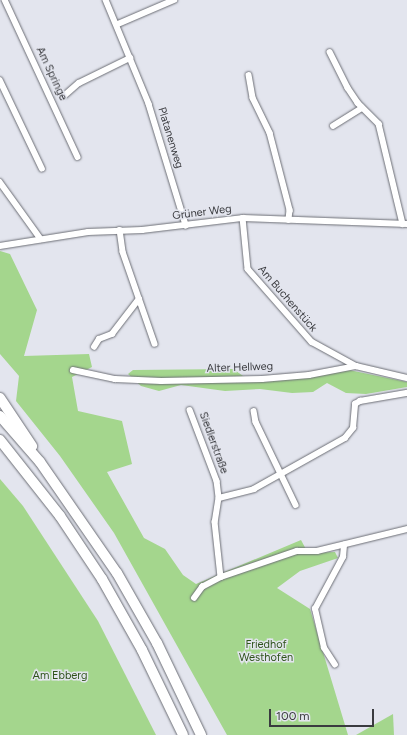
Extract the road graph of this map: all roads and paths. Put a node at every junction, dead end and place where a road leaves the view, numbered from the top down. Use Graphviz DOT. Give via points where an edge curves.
graph roads {
  1 [pos="5,0"];
  2 [pos="106,0"];
  3 [pos="174,0"];
  4 [pos="118,24"];
  5 [pos="330,52"];
  6 [pos="130,58"];
  7 [pos="249,75"];
  8 [pos="0,80"];
  9 [pos="65,95"];
  10 [pos="362,108"];
  11 [pos="333,126"];
  12 [pos="78,157"];
  13 [pos="42,168"];
  14 [pos="0,182"];
  15 [pos="243,218"];
  16 [pos="289,220"];
  17 [pos="405,224"];
  18 [pos="186,225"];
  19 [pos="120,230"];
  20 [pos="41,239"];
  21 [pos="0,246"];
  22 [pos="139,299"];
  23 [pos="155,344"];
  24 [pos="94,347"];
  25 [pos="356,366"];
  26 [pos="73,370"];
  27 [pos="407,378"];
  28 [pos="407,393"];
  29 [pos="0,398"];
  30 [pos="190,410"];
  31 [pos="254,411"];
  32 [pos="0,416"];
  33 [pos="0,440"];
  34 [pos="40,462"];
  35 [pos="281,475"];
  36 [pos="219,498"];
  37 [pos="296,505"];
  38 [pos="407,529"];
  39 [pos="344,545"];
  40 [pos="221,577"];
  41 [pos="194,598"];
  42 [pos="335,665"];
  43 [pos="183,735"];
  44 [pos="201,735"];
  1 -- 12 [label="street, Am Springe"];
  2 -- 4 [label="street, Platanenweg"];
  3 -- 4 [label="street"];
  4 -- 6 [label="street, Platanenweg"];
  5 -- 10 [label="street" via="348,88"];
  6 -- 9 [label="street" via="79,83"];
  6 -- 18 [label="street, Platanenweg" via="149,104"];
  7 -- 16 [label="street" via="253,98 270,133 290,210"];
  8 -- 13 [label="street"];
  10 -- 11 [label="street"];
  10 -- 17 [label="street" via="374,117 382,131"];
  14 -- 20 [label="street"];
  15 -- 16 [label="street, Grüner Weg"];
  15 -- 18 [label="street, Grüner Weg"];
  15 -- 25 [label="street, Am Buchenstück" via="248,269 312,342"];
  16 -- 17 [label="street, Grüner Weg"];
  18 -- 19 [label="street, Grüner Weg"];
  19 -- 20 [label="street, Grüner Weg"];
  19 -- 22 [label="street" via="123,252"];
  20 -- 21 [label="street, Grüner Weg"];
  22 -- 23 [label="street"];
  22 -- 24 [label="street" via="112,334 99,339"];
  25 -- 26 [label="street, Alter Hellweg" via="309,375 262,379 161,381 115,379"];
  25 -- 27 [label="street, Alter Hellweg"];
  28 -- 35 [label="street" via="360,400 355,404 350,434"];
  29 -- 34 [label="highway" via="23,429"];
  30 -- 36 [label="street, Siedlerstraße" via="217,481"];
  31 -- 35 [label="street" via="256,422"];
  32 -- 34 [label="highway"];
  33 -- 43 [label="highway" via="60,516 102,579 142,650"];
  34 -- 44 [label="highway" via="74,507 135,603"];
  35 -- 36 [label="street" via="254,489"];
  35 -- 37 [label="street"];
  36 -- 40 [label="street, Siedlerstraße" via="214,522"];
  38 -- 39 [label="street"];
  39 -- 40 [label="street" via="317,551 297,551"];
  39 -- 42 [label="street" via="343,557 315,609 324,648"];
  40 -- 41 [label="street" via="202,587"];
}
